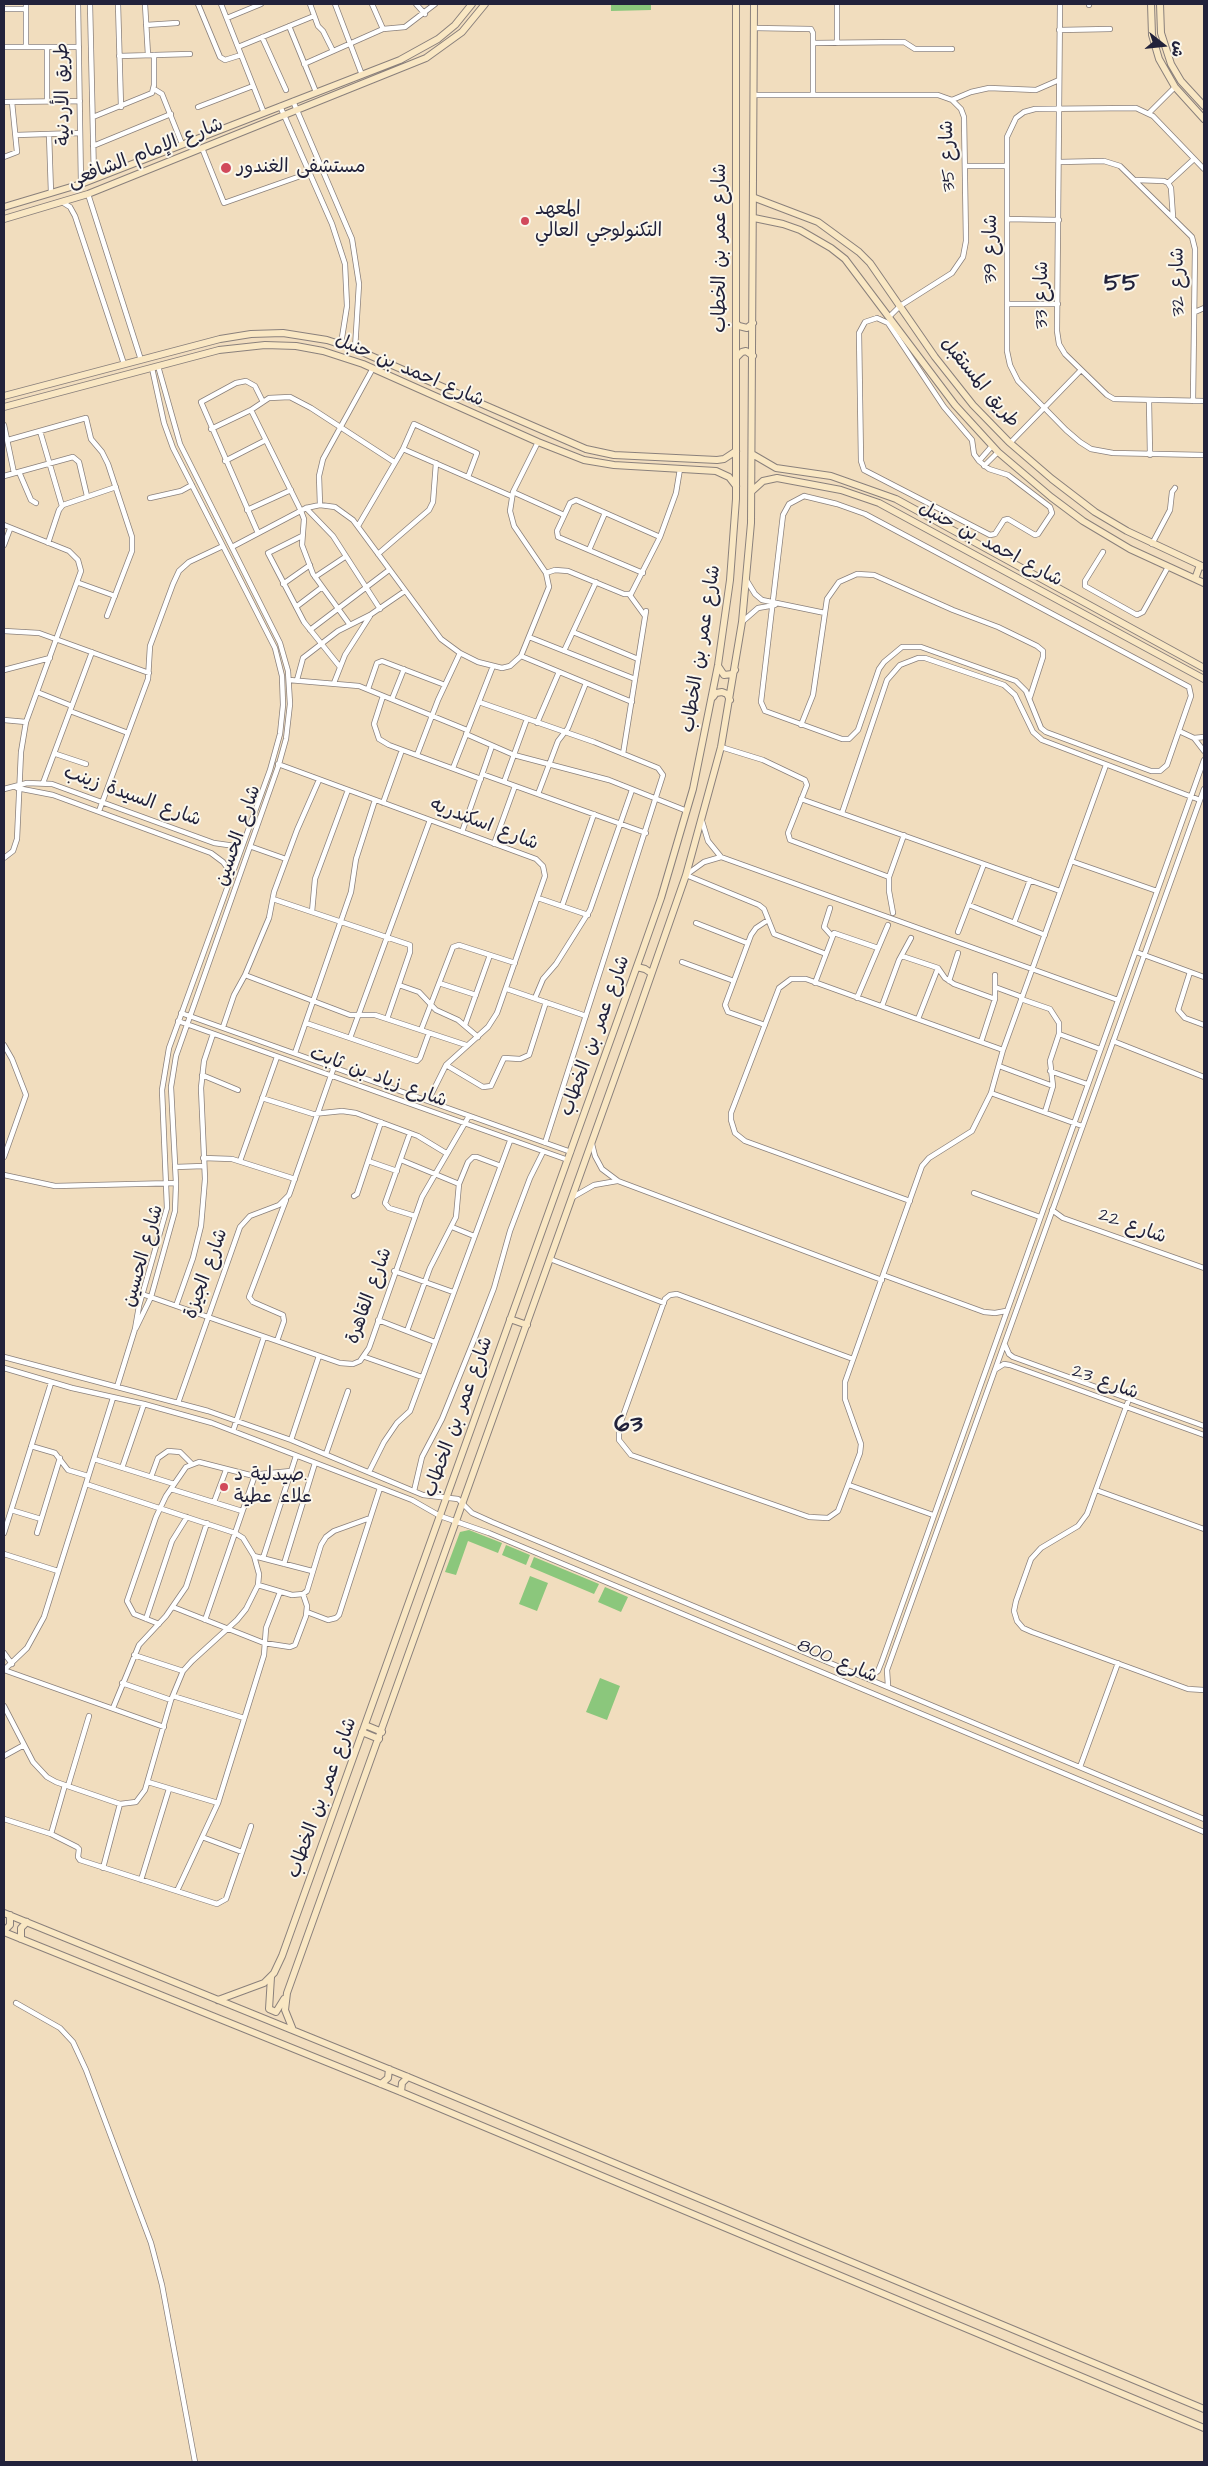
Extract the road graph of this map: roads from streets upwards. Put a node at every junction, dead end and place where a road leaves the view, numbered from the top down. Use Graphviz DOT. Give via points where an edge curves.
graph roads {
  1 [pos="78,4"];
  2 [pos="90,4"];
  3 [pos="118,4"];
  4 [pos="145,4"];
  5 [pos="198,4"];
  6 [pos="221,4"];
  7 [pos="261,4"];
  8 [pos="310,4"];
  9 [pos="335,4"];
  10 [pos="372,4"];
  11 [pos="416,4"];
  12 [pos="435,4"];
  13 [pos="472,4"];
  14 [pos="485,4"];
  15 [pos="736,4"];
  16 [pos="754,4"];
  17 [pos="837,4"];
  18 [pos="1060,4"];
  19 [pos="1152,4"];
  20 [pos="1160,4"];
  21 [pos="26,6"];
  22 [pos="4,9"];
  23 [pos="424,14"];
  24 [pos="314,16"];
  25 [pos="227,18"];
  26 [pos="177,23"];
  27 [pos="146,25"];
  28 [pos="289,26"];
  29 [pos="754,28"];
  30 [pos="384,29"];
  31 [pos="1110,29"];
  32 [pos="1060,30"];
  33 [pos="262,37"];
  34 [pos="350,43"];
  35 [pos="813,43"];
  36 [pos="838,43"];
  37 [pos="4,47"];
  38 [pos="26,47"];
  39 [pos="47,47"];
  40 [pos="78,47"];
  41 [pos="238,47"];
  42 [pos="952,49"];
  43 [pos="332,51"];
  44 [pos="190,54"];
  45 [pos="148,55"];
  46 [pos="154,55"];
  47 [pos="241,55"];
  48 [pos="120,56"];
  49 [pos="304,64"];
  50 [pos="362,75"];
  51 [pos="1059,80"];
  52 [pos="253,86"];
  53 [pos="1175,87"];
  54 [pos="154,89"];
  55 [pos="286,90"];
  56 [pos="316,92"];
  57 [pos="754,95"];
  58 [pos="813,95"];
  59 [pos="952,100"];
  60 [pos="47,101"];
  61 [pos="80,101"];
  62 [pos="293,101"];
  63 [pos="4,102"];
  64 [pos="12,102"];
  65 [pos="280,106"];
  66 [pos="1204,106"];
  67 [pos="121,107"];
  68 [pos="198,107"];
  69 [pos="1059,108"];
  70 [pos="297,111"];
  71 [pos="264,113"];
  72 [pos="1149,113"];
  73 [pos="170,114"];
  74 [pos="284,116"];
  75 [pos="93,117"];
  76 [pos="1204,119"];
  77 [pos="80,133"];
  78 [pos="49,134"];
  79 [pos="16,135"];
  80 [pos="182,144"];
  81 [pos="93,146"];
  82 [pos="202,148"];
  83 [pos="4,157"];
  84 [pos="1194,158"];
  85 [pos="1059,162"];
  86 [pos="965,166"];
  87 [pos="1007,166"];
  88 [pos="1204,169"];
  89 [pos="309,173"];
  90 [pos="94,179"];
  91 [pos="1136,180"];
  92 [pos="1168,183"];
  93 [pos="81,184"];
  94 [pos="50,193"];
  95 [pos="88,194"];
  96 [pos="755,198"];
  97 [pos="62,202"];
  98 [pos="4,207"];
  99 [pos="1173,217"];
  100 [pos="754,218"];
  101 [pos="4,219"];
  102 [pos="1007,219"];
  103 [pos="1058,220"];
  104 [pos="1007,304"];
  105 [pos="1058,304"];
  106 [pos="900,306"];
  107 [pos="1204,308"];
  108 [pos="1195,312"];
  109 [pos="890,316"];
  110 [pos="736,323"];
  111 [pos="754,323"];
  112 [pos="251,334"];
  113 [pos="341,344"];
  114 [pos="251,346"];
  115 [pos="355,349"];
  116 [pos="753,356"];
  117 [pos="737,359"];
  118 [pos="141,360"];
  119 [pos="124,364"];
  120 [pos="155,367"];
  121 [pos="373,368"];
  122 [pos="1081,370"];
  123 [pos="439,386"];
  124 [pos="4,396"];
  125 [pos="435,396"];
  126 [pos="1148,401"];
  127 [pos="1193,401"];
  128 [pos="1204,401"];
  129 [pos="263,402"];
  130 [pos="4,407"];
  131 [pos="1044,409"];
  132 [pos="251,410"];
  133 [pos="4,424"];
  134 [pos="340,428"];
  135 [pos="212,429"];
  136 [pos="40,431"];
  137 [pos="8,440"];
  138 [pos="266,440"];
  139 [pos="538,442"];
  140 [pos="1009,442"];
  141 [pos="992,446"];
  142 [pos="404,449"];
  143 [pos="183,451"];
  144 [pos="736,451"];
  145 [pos="998,452"];
  146 [pos="752,454"];
  147 [pos="176,455"];
  148 [pos="1150,455"];
  149 [pos="1204,455"];
  150 [pos="680,459"];
  151 [pos="225,461"];
  152 [pos="394,462"];
  153 [pos="979,462"];
  154 [pos="436,463"];
  155 [pos="49,464"];
  156 [pos="984,466"];
  157 [pos="680,469"];
  158 [pos="17,472"];
  159 [pos="4,476"];
  160 [pos="468,477"];
  161 [pos="192,485"];
  162 [pos="736,486"];
  163 [pos="116,487"];
  164 [pos="1174,488"];
  165 [pos="291,490"];
  166 [pos="752,491"];
  167 [pos="512,494"];
  168 [pos="87,496"];
  169 [pos="150,498"];
  170 [pos="36,503"];
  171 [pos="320,505"];
  172 [pos="62,506"];
  173 [pos="304,509"];
  174 [pos="247,510"];
  175 [pos="606,513"];
  176 [pos="564,515"];
  177 [pos="4,525"];
  178 [pos="358,526"];
  179 [pos="10,529"];
  180 [pos="258,533"];
  181 [pos="302,536"];
  182 [pos="660,538"];
  183 [pos="48,542"];
  184 [pos="1152,544"];
  185 [pos="4,545"];
  186 [pos="223,546"];
  187 [pos="232,548"];
  188 [pos="589,550"];
  189 [pos="1103,552"];
  190 [pos="378,554"];
  191 [pos="345,557"];
  192 [pos="310,565"];
  193 [pos="1202,566"];
  194 [pos="1168,567"];
  195 [pos="389,570"];
  196 [pos="546,573"];
  197 [pos="643,573"];
  198 [pos="315,578"];
  199 [pos="1195,579"];
  200 [pos="747,581"];
  201 [pos="596,582"];
  202 [pos="79,583"];
  203 [pos="1204,583"];
  204 [pos="283,584"];
  205 [pos="321,588"];
  206 [pos="366,588"];
  207 [pos="404,591"];
  208 [pos="629,594"];
  209 [pos="115,596"];
  210 [pos="773,604"];
  211 [pos="296,607"];
  212 [pos="338,609"];
  213 [pos="380,609"];
  214 [pos="825,613"];
  215 [pos="370,615"];
  216 [pos="108,616"];
  217 [pos="742,622"];
  218 [pos="350,625"];
  219 [pos="274,630"];
  220 [pos="310,630"];
  221 [pos="4,631"];
  222 [pos="573,632"];
  223 [pos="1141,632"];
  224 [pos="268,633"];
  225 [pos="529,637"];
  226 [pos="58,639"];
  227 [pos="1136,641"];
  228 [pos="320,645"];
  229 [pos="564,651"];
  230 [pos="92,652"];
  231 [pos="460,654"];
  232 [pos="521,656"];
  233 [pos="50,658"];
  234 [pos="638,659"];
  235 [pos="718,665"];
  236 [pos="492,666"];
  237 [pos="736,667"];
  238 [pos="340,668"];
  239 [pos="1204,668"];
  240 [pos="404,669"];
  241 [pos="4,670"];
  242 [pos="559,672"];
  243 [pos="149,673"];
  244 [pos="635,679"];
  245 [pos="1204,679"];
  246 [pos="289,680"];
  247 [pos="297,680"];
  248 [pos="334,683"];
  249 [pos="586,683"];
  250 [pos="445,685"];
  251 [pos="368,689"];
  252 [pos="37,692"];
  253 [pos="383,696"];
  254 [pos="713,697"];
  255 [pos="1030,697"];
  256 [pos="392,699"];
  257 [pos="478,702"];
  258 [pos="632,702"];
  259 [pos="730,702"];
  260 [pos="72,706"];
  261 [pos="70,712"];
  262 [pos="432,716"];
  263 [pos="4,720"];
  264 [pos="527,720"];
  265 [pos="26,722"];
  266 [pos="537,723"];
  267 [pos="801,725"];
  268 [pos="1179,731"];
  269 [pos="467,732"];
  270 [pos="128,733"];
  271 [pos="565,733"];
  272 [pos="1204,737"];
  273 [pos="1194,738"];
  274 [pos="492,746"];
  275 [pos="721,747"];
  276 [pos="402,750"];
  277 [pos="1204,751"];
  278 [pos="56,754"];
  279 [pos="623,754"];
  280 [pos="417,755"];
  281 [pos="514,755"];
  282 [pos="1204,760"];
  283 [pos="272,762"];
  284 [pos="86,764"];
  285 [pos="279,764"];
  286 [pos="549,765"];
  287 [pos="1106,765"];
  288 [pos="452,768"];
  289 [pos="482,776"];
  290 [pos="319,780"];
  291 [pos="504,782"];
  292 [pos="43,783"];
  293 [pos="18,786"];
  294 [pos="515,786"];
  295 [pos="4,789"];
  296 [pos="1204,789"];
  297 [pos="348,790"];
  298 [pos="632,790"];
  299 [pos="538,794"];
  300 [pos="1191,797"];
  301 [pos="801,799"];
  302 [pos="376,800"];
  303 [pos="656,800"];
  304 [pos="1200,800"];
  305 [pos="103,802"];
  306 [pos="383,803"];
  307 [pos="100,811"];
  308 [pos="687,811"];
  309 [pos="842,813"];
  310 [pos="594,814"];
  311 [pos="430,820"];
  312 [pos="702,821"];
  313 [pos="620,824"];
  314 [pos="462,832"];
  315 [pos="646,833"];
  316 [pos="904,835"];
  317 [pos="494,844"];
  318 [pos="242,847"];
  319 [pos="252,847"];
  320 [pos="720,857"];
  321 [pos="4,858"];
  322 [pos="286,859"];
  323 [pos="1071,861"];
  324 [pos="984,864"];
  325 [pos="232,874"];
  326 [pos="686,875"];
  327 [pos="889,877"];
  328 [pos="1030,880"];
  329 [pos="1060,891"];
  330 [pos="1157,891"];
  331 [pos="538,898"];
  332 [pos="273,899"];
  333 [pos="968,905"];
  334 [pos="562,906"];
  335 [pos="830,908"];
  336 [pos="312,912"];
  337 [pos="893,912"];
  338 [pos="588,915"];
  339 [pos="768,920"];
  340 [pos="341,921"];
  341 [pos="696,923"];
  342 [pos="1014,923"];
  343 [pos="888,925"];
  344 [pos="958,932"];
  345 [pos="1044,935"];
  346 [pos="388,936"];
  347 [pos="832,936"];
  348 [pos="911,938"];
  349 [pos="748,943"];
  350 [pos="878,948"];
  351 [pos="642,952"];
  352 [pos="1136,952"];
  353 [pos="958,953"];
  354 [pos="826,954"];
  355 [pos="490,955"];
  356 [pos="902,956"];
  357 [pos="1144,956"];
  358 [pos="656,959"];
  359 [pos="682,962"];
  360 [pos="515,964"];
  361 [pos="637,967"];
  362 [pos="938,968"];
  363 [pos="1032,969"];
  364 [pos="1190,972"];
  365 [pos="652,973"];
  366 [pos="246,975"];
  367 [pos="995,975"];
  368 [pos="1204,977"];
  369 [pos="734,981"];
  370 [pos="949,981"];
  371 [pos="439,982"];
  372 [pos="815,983"];
  373 [pos="399,985"];
  374 [pos="995,987"];
  375 [pos="507,989"];
  376 [pos="476,995"];
  377 [pos="535,998"];
  378 [pos="857,998"];
  379 [pos="1022,998"];
  380 [pos="995,999"];
  381 [pos="1118,1000"];
  382 [pos="313,1001"];
  383 [pos="546,1002"];
  384 [pos="430,1005"];
  385 [pos="882,1006"];
  386 [pos="181,1013"];
  387 [pos="358,1015"];
  388 [pos="190,1016"];
  389 [pos="586,1016"];
  390 [pos="387,1019"];
  391 [pos="918,1019"];
  392 [pos="178,1021"];
  393 [pos="306,1023"];
  394 [pos="187,1024"];
  395 [pos="465,1025"];
  396 [pos="765,1025"];
  397 [pos="1204,1025"];
  398 [pos="224,1027"];
  399 [pos="421,1030"];
  400 [pos="429,1033"];
  401 [pos="213,1034"];
  402 [pos="1059,1034"];
  403 [pos="478,1037"];
  404 [pos="350,1038"];
  405 [pos="1113,1041"];
  406 [pos="981,1042"];
  407 [pos="4,1045"];
  408 [pos="466,1045"];
  409 [pos="1100,1049"];
  410 [pos="1003,1050"];
  411 [pos="295,1053"];
  412 [pos="277,1057"];
  413 [pos="446,1065"];
  414 [pos="999,1066"];
  415 [pos="334,1067"];
  416 [pos="1050,1071"];
  417 [pos="202,1075"];
  418 [pos="330,1077"];
  419 [pos="1204,1077"];
  420 [pos="1087,1084"];
  421 [pos="1053,1086"];
  422 [pos="238,1090"];
  423 [pos="991,1093"];
  424 [pos="262,1098"];
  425 [pos="428,1101"];
  426 [pos="1045,1112"];
  427 [pos="318,1114"];
  428 [pos="469,1116"];
  429 [pos="381,1122"];
  430 [pos="1073,1122"];
  431 [pos="464,1124"];
  432 [pos="1082,1126"];
  433 [pos="410,1133"];
  434 [pos="510,1141"];
  435 [pos="592,1142"];
  436 [pos="545,1143"];
  437 [pos="543,1152"];
  438 [pos="571,1152"];
  439 [pos="446,1153"];
  440 [pos="4,1157"];
  441 [pos="203,1158"];
  442 [pos="400,1160"];
  443 [pos="568,1160"];
  444 [pos="240,1161"];
  445 [pos="368,1161"];
  446 [pos="204,1166"];
  447 [pos="500,1166"];
  448 [pos="175,1167"];
  449 [pos="397,1170"];
  450 [pos="434,1174"];
  451 [pos="4,1175"];
  452 [pos="295,1179"];
  453 [pos="618,1181"];
  454 [pos="176,1182"];
  455 [pos="167,1183"];
  456 [pos="459,1184"];
  457 [pos="974,1193"];
  458 [pos="354,1196"];
  459 [pos="572,1197"];
  460 [pos="286,1199"];
  461 [pos="910,1201"];
  462 [pos="1052,1210"];
  463 [pos="415,1216"];
  464 [pos="1040,1217"];
  465 [pos="452,1227"];
  466 [pos="474,1236"];
  467 [pos="1029,1246"];
  468 [pos="1038,1250"];
  469 [pos="550,1259"];
  470 [pos="1204,1268"];
  471 [pos="394,1271"];
  472 [pos="882,1278"];
  473 [pos="424,1282"];
  474 [pos="454,1292"];
  475 [pos="142,1294"];
  476 [pos="151,1297"];
  477 [pos="664,1303"];
  478 [pos="176,1306"];
  479 [pos="1006,1311"];
  480 [pos="208,1317"];
  481 [pos="510,1319"];
  482 [pos="378,1320"];
  483 [pos="527,1325"];
  484 [pos="135,1329"];
  485 [pos="407,1331"];
  486 [pos="264,1337"];
  487 [pos="277,1341"];
  488 [pos="435,1342"];
  489 [pos="1005,1344"];
  490 [pos="319,1356"];
  491 [pos="4,1357"];
  492 [pos="365,1357"];
  493 [pos="853,1359"];
  494 [pos="4,1368"];
  495 [pos="995,1370"];
  496 [pos="422,1377"];
  497 [pos="51,1383"];
  498 [pos="117,1387"];
  499 [pos="348,1391"];
  500 [pos="113,1398"];
  501 [pos="1129,1399"];
  502 [pos="178,1402"];
  503 [pos="144,1404"];
  504 [pos="1126,1407"];
  505 [pos="237,1420"];
  506 [pos="1204,1426"];
  507 [pos="233,1431"];
  508 [pos="1204,1435"];
  509 [pos="291,1440"];
  510 [pos="31,1446"];
  511 [pos="326,1454"];
  512 [pos="296,1456"];
  513 [pos="60,1458"];
  514 [pos="94,1458"];
  515 [pos="315,1463"];
  516 [pos="192,1464"];
  517 [pos="122,1468"];
  518 [pos="226,1470"];
  519 [pos="291,1472"];
  520 [pos="369,1472"];
  521 [pos="255,1475"];
  522 [pos="88,1476"];
  523 [pos="151,1477"];
  524 [pos="86,1484"];
  525 [pos="849,1485"];
  526 [pos="172,1486"];
  527 [pos="380,1488"];
  528 [pos="1096,1490"];
  529 [pos="414,1491"];
  530 [pos="420,1493"];
  531 [pos="447,1497"];
  532 [pos="214,1502"];
  533 [pos="416,1502"];
  534 [pos="464,1504"];
  535 [pos="160,1508"];
  536 [pos="11,1510"];
  537 [pos="242,1511"];
  538 [pos="933,1515"];
  539 [pos="440,1516"];
  540 [pos="187,1517"];
  541 [pos="370,1518"];
  542 [pos="41,1519"];
  543 [pos="458,1522"];
  544 [pos="207,1523"];
  545 [pos="1204,1529"];
  546 [pos="4,1533"];
  547 [pos="36,1533"];
  548 [pos="235,1533"];
  549 [pos="4,1554"];
  550 [pos="254,1556"];
  551 [pos="263,1558"];
  552 [pos="284,1564"];
  553 [pos="915,1566"];
  554 [pos="923,1569"];
  555 [pos="58,1571"];
  556 [pos="312,1572"];
  557 [pos="258,1585"];
  558 [pos="280,1592"];
  559 [pos="303,1594"];
  560 [pos="173,1608"];
  561 [pos="307,1612"];
  562 [pos="146,1619"];
  563 [pos="205,1620"];
  564 [pos="159,1624"];
  565 [pos="226,1628"];
  566 [pos="264,1643"];
  567 [pos="788,1644"];
  568 [pos="4,1654"];
  569 [pos="134,1655"];
  570 [pos="783,1655"];
  571 [pos="1118,1663"];
  572 [pos="12,1664"];
  573 [pos="4,1670"];
  574 [pos="183,1672"];
  575 [pos="868,1678"];
  576 [pos="122,1683"];
  577 [pos="888,1686"];
  578 [pos="1204,1690"];
  579 [pos="172,1698"];
  580 [pos="4,1706"];
  581 [pos="112,1708"];
  582 [pos="952,1713"];
  583 [pos="89,1716"];
  584 [pos="244,1718"];
  585 [pos="948,1724"];
  586 [pos="365,1725"];
  587 [pos="164,1727"];
  588 [pos="362,1732"];
  589 [pos="382,1732"];
  590 [pos="379,1739"];
  591 [pos="24,1745"];
  592 [pos="4,1756"];
  593 [pos="1080,1767"];
  594 [pos="148,1782"];
  595 [pos="67,1786"];
  596 [pos="169,1789"];
  597 [pos="218,1803"];
  598 [pos="120,1804"];
  599 [pos="4,1819"];
  600 [pos="1204,1819"];
  601 [pos="251,1826"];
  602 [pos="1204,1832"];
  603 [pos="51,1834"];
  604 [pos="202,1838"];
  605 [pos="242,1852"];
  606 [pos="103,1868"];
  607 [pos="141,1880"];
  608 [pos="177,1892"];
  609 [pos="7,1914"];
  610 [pos="27,1922"];
  611 [pos="4,1931"];
  612 [pos="21,1939"];
  613 [pos="271,1977"];
  614 [pos="287,1993"];
  615 [pos="218,2000"];
  616 [pos="16,2003"];
  617 [pos="293,2030"];
  618 [pos="389,2069"];
  619 [pos="408,2077"];
  620 [pos="381,2084"];
  621 [pos="401,2092"];
  622 [pos="1204,2409"];
  623 [pos="1204,2428"];
  624 [pos="195,2462"];
  1 -- 40 [label="street, طريق الأردنية"];
  2 -- 75 [label="street, طريق الأردنية"];
  3 -- 48 [label="street"];
  4 -- 27 [label="street"];
  5 -- 47 [label="street" via="220,56 227,60"];
  6 -- 25 [label="street"];
  7 -- 25 [label="street"];
  8 -- 24 [label="street"];
  9 -- 34 [label="street"];
  10 -- 30 [label="street"];
  11 -- 23 [label="street"];
  12 -- 23 [label="street"];
  13 -- 50 [label="street, شارع الإمام الشافعى" via="455,25 420,51"];
  14 -- 70 [label="street, شارع الإمام الشافعى" via="462,32 426,58"];
  15 -- 110 [label="street, شارع عمر بن الخطاب"];
  16 -- 29 [label="street, شارع عمر بن الخطاب"];
  17 -- 36 [label="street"];
  18 -- 32 [label="street, شارع 33"];
  19 -- 53 [label="street" via="1152,35 1156,51"];
  20 -- 66 [label="street" via="1161,33 1171,64 1181,81"];
  21 -- 22 [label="street"];
  21 -- 38 [label="street"];
  23 -- 30 [label="street" via="406,27"];
  24 -- 28 [label="street"];
  24 -- 43 [label="street"];
  25 -- 41 [label="street"];
  26 -- 27 [label="street"];
  27 -- 45 [label="street"];
  28 -- 33 [label="street"];
  28 -- 49 [label="street"];
  29 -- 35 [label="street" via="809,28 813,33"];
  29 -- 57 [label="street, شارع عمر بن الخطاب"];
  30 -- 34 [label="street"];
  31 -- 32 [label="street"];
  32 -- 51 [label="street, شارع 33"];
  33 -- 41 [label="street"];
  33 -- 55 [label="street"];
  34 -- 43 [label="street"];
  34 -- 50 [label="street"];
  35 -- 36 [label="street"];
  35 -- 58 [label="street"];
  36 -- 42 [label="street" via="904,42 915,49"];
  37 -- 38 [label="street"];
  38 -- 39 [label="street"];
  39 -- 40 [label="street"];
  39 -- 60 [label="street"];
  40 -- 61 [label="street, طريق الأردنية"];
  41 -- 47 [label="street"];
  43 -- 49 [label="street"];
  44 -- 46 [label="street"];
  45 -- 46 [label="street"];
  45 -- 48 [label="street"];
  46 -- 54 [label="street"];
  47 -- 52 [label="street"];
  48 -- 67 [label="street"];
  49 -- 56 [label="street"];
  50 -- 56 [label="street, شارع الإمام الشافعى"];
  51 -- 59 [label="street" via="1036,90 989,88"];
  51 -- 69 [label="street, شارع 33"];
  52 -- 68 [label="street"];
  52 -- 71 [label="street"];
  53 -- 72 [label="street"];
  53 -- 76 [label="street"];
  54 -- 67 [label="street" via="149,96"];
  54 -- 73 [label="street" via="162,94"];
  56 -- 62 [label="street, شارع الإمام الشافعى"];
  57 -- 58 [label="street, شارع 35"];
  57 -- 96 [label="street, شارع عمر بن الخطاب"];
  58 -- 59 [label="street, شارع 35" via="930,95"];
  59 -- 86 [label="street, شارع 35" via="964,113"];
  60 -- 61 [label="street"];
  60 -- 64 [label="street"];
  61 -- 77 [label="street, طريق الأردنية"];
  62 -- 65 [label="street, شارع الإمام الشافعى"];
  62 -- 70 [label="street"];
  63 -- 64 [label="street"];
  64 -- 79 [label="street"];
  65 -- 71 [label="street, شارع الإمام الشافعى"];
  65 -- 74 [label="street"];
  67 -- 75 [label="street"];
  69 -- 72 [label="street, شارع 39" via="1132,108"];
  69 -- 85 [label="street, شارع 33"];
  69 -- 87 [label="street, شارع 39" via="1035,108 1016,118 1008,131"];
  70 -- 74 [label="street, شارع الإمام الشافعى"];
  70 -- 115 [label="street" via="352,239 360,284"];
  71 -- 80 [label="street, شارع الإمام الشافعى"];
  72 -- 84 [label="street"];
  73 -- 80 [label="street"];
  73 -- 81 [label="street"];
  74 -- 82 [label="street, شارع الإمام الشافعى"];
  74 -- 89 [label="street"];
  75 -- 81 [label="street, طريق الأردنية"];
  77 -- 78 [label="street"];
  77 -- 93 [label="street, طريق الأردنية"];
  78 -- 79 [label="street"];
  78 -- 94 [label="street"];
  79 -- 83 [label="street" via="17,152"];
  80 -- 90 [label="street, شارع الإمام الشافعى"];
  81 -- 90 [label="street, طريق الأردنية"];
  82 -- 89 [label="street" via="224,203"];
  82 -- 95 [label="street, شارع الإمام الشافعى"];
  84 -- 88 [label="street"];
  84 -- 92 [label="street"];
  85 -- 91 [label="street, شارع 32" via="1110,162"];
  85 -- 103 [label="street, شارع 33"];
  86 -- 87 [label="street"];
  86 -- 106 [label="street, شارع 35" via="964,257 952,273"];
  87 -- 102 [label="street, شارع 39"];
  89 -- 113 [label="street" via="340,243 345,264 347,306"];
  90 -- 93 [label="street, شارع الإمام الشافعى"];
  91 -- 92 [label="street"];
  91 -- 99 [label="street, شارع 32"];
  92 -- 99 [label="street"];
  93 -- 94 [label="street, شارع الإمام الشافعى"];
  94 -- 98 [label="street, شارع الإمام الشافعى"];
  95 -- 97 [label="street, شارع الإمام الشافعى"];
  95 -- 118 [label="street"];
  96 -- 100 [label="street, شارع عمر بن الخطاب"];
  96 -- 106 [label="street, طريق المستقبل" via="802,214 839,236 870,263"];
  97 -- 101 [label="street, شارع الإمام الشافعى"];
  97 -- 119 [label="street" via="75,216"];
  99 -- 108 [label="street, شارع 32" via="1194,241"];
  100 -- 109 [label="street, طريق المستقبل" via="800,230 831,248 856,270"];
  100 -- 111 [label="street, شارع عمر بن الخطاب"];
  102 -- 103 [label="street"];
  102 -- 104 [label="street, شارع 39"];
  103 -- 105 [label="street, شارع 33"];
  104 -- 105 [label="street"];
  104 -- 131 [label="street, شارع 39" via="1010,365 1022,387"];
  105 -- 122 [label="street, شارع 33" via="1059,344"];
  106 -- 109 [label="street, شارع 35"];
  106 -- 140 [label="street, طريق المستقبل" via="973,406"];
  107 -- 108 [label="street"];
  108 -- 127 [label="street, شارع 32"];
  109 -- 141 [label="street, طريق المستقبل" via="950,398"];
  110 -- 111 [label="street" via="743,328"];
  110 -- 117 [label="street, شارع عمر بن الخطاب"];
  111 -- 116 [label="street, شارع عمر بن الخطاب"];
  112 -- 113 [label="street, شارع احمد بن حنبل" via="298,335"];
  112 -- 114 [label="street"];
  112 -- 118 [label="street, شارع احمد بن حنبل"];
  113 -- 115 [label="street, شارع احمد بن حنبل"];
  114 -- 120 [label="street, شارع احمد بن حنبل" via="219,350"];
  114 -- 121 [label="street, شارع احمد بن حنبل" via="310,348"];
  115 -- 123 [label="street, شارع احمد بن حنبل"];
  116 -- 117 [label="street" via="750,352 742,352"];
  116 -- 146 [label="street, شارع عمر بن الخطاب"];
  117 -- 144 [label="street, شارع عمر بن الخطاب"];
  118 -- 119 [label="street, شارع احمد بن حنبل"];
  119 -- 124 [label="street, شارع احمد بن حنبل"];
  120 -- 130 [label="street, شارع احمد بن حنبل"];
  120 -- 143 [label="street, شارع الحسين"];
  120 -- 147 [label="street, شارع الحسين" via="164,423"];
  121 -- 125 [label="street, شارع احمد بن حنبل"];
  121 -- 134 [label="street"];
  122 -- 126 [label="street, شارع 33" via="1110,397 1123,401"];
  122 -- 131 [label="street"];
  123 -- 125 [label="street"];
  123 -- 150 [label="street, شارع احمد بن حنبل" via="586,449 614,455"];
  125 -- 139 [label="street, شارع احمد بن حنبل"];
  126 -- 127 [label="street, شارع 33"];
  126 -- 148 [label="street"];
  127 -- 128 [label="street, شارع 33"];
  129 -- 132 [label="street"];
  129 -- 134 [label="street" via="276,396 290,397"];
  129 -- 135 [label="street" via="255,386 246,381 200,402"];
  131 -- 140 [label="street"];
  131 -- 148 [label="street, شارع 39" via="1091,449"];
  132 -- 135 [label="street"];
  132 -- 138 [label="street"];
  133 -- 137 [label="street"];
  134 -- 152 [label="street"];
  134 -- 171 [label="street" via="321,464"];
  135 -- 151 [label="street"];
  136 -- 137 [label="street"];
  136 -- 155 [label="street"];
  136 -- 163 [label="street" via="86,418 91,439 106,457"];
  137 -- 158 [label="street"];
  138 -- 151 [label="street"];
  138 -- 165 [label="street"];
  139 -- 157 [label="street, شارع احمد بن حنبل" via="598,463"];
  139 -- 167 [label="street"];
  140 -- 184 [label="street, طريق المستقبل" via="1095,512"];
  141 -- 145 [label="street, طريق المستقبل"];
  141 -- 153 [label="street"];
  142 -- 152 [label="street"];
  142 -- 154 [label="street"];
  142 -- 160 [label="street" via="414,424 442,436 477,453"];
  143 -- 147 [label="street"];
  143 -- 187 [label="street, شارع الحسين"];
  144 -- 150 [label="street, شارع احمد بن حنبل" via="724,459"];
  144 -- 162 [label="street, شارع عمر بن الخطاب"];
  145 -- 156 [label="street"];
  145 -- 194 [label="street, طريق المستقبل" via="1083,521"];
  146 -- 166 [label="street, شارع عمر بن الخطاب"];
  146 -- 223 [label="street, شارع احمد بن حنبل" via="776,468 831,476 896,499"];
  147 -- 161 [label="street, شارع الحسين"];
  148 -- 149 [label="street, شارع 39"];
  150 -- 157 [label="street"];
  151 -- 174 [label="street"];
  152 -- 178 [label="street"];
  153 -- 156 [label="street"];
  153 -- 156 [label="street" via="972,440 944,407 888,323 877,318 865,322 859,333 861,461 864,470 990,534 995,534 1008,519 1034,535 1038,534 1052,513 1050,507 1008,475"];
  154 -- 160 [label="street"];
  154 -- 190 [label="street" via="433,502 429,510"];
  155 -- 158 [label="street"];
  155 -- 168 [label="street" via="69,457 78,459"];
  155 -- 172 [label="street"];
  157 -- 162 [label="street, شارع احمد بن حنبل" via="716,471 729,477"];
  157 -- 182 [label="street" via="676,493"];
  158 -- 159 [label="street"];
  158 -- 170 [label="street" via="31,500"];
  160 -- 167 [label="street"];
  161 -- 169 [label="street"];
  161 -- 186 [label="street, شارع الحسين"];
  162 -- 235 [label="street, شارع عمر بن الخطاب" via="732,557"];
  163 -- 168 [label="street"];
  163 -- 209 [label="street" via="133,544"];
  164 -- 184 [label="street" via="1170,510"];
  165 -- 173 [label="street"];
  165 -- 174 [label="street"];
  166 -- 200 [label="street, شارع عمر بن الخطاب"];
  166 -- 227 [label="street, شارع احمد بن حنبل" via="763,482 777,478 842,490 879,503"];
  167 -- 176 [label="street"];
  167 -- 196 [label="street" via="510,511 514,526"];
  168 -- 172 [label="street"];
  171 -- 173 [label="street"];
  171 -- 178 [label="street" via="342,510"];
  172 -- 183 [label="street"];
  173 -- 180 [label="street"];
  173 -- 181 [label="street"];
  173 -- 191 [label="street" via="333,536"];
  174 -- 180 [label="street"];
  175 -- 176 [label="street" via="573,499"];
  175 -- 182 [label="street"];
  175 -- 188 [label="street"];
  176 -- 188 [label="street" via="558,536"];
  177 -- 179 [label="street"];
  178 -- 190 [label="street"];
  179 -- 183 [label="street"];
  179 -- 185 [label="street"];
  180 -- 187 [label="street"];
  181 -- 192 [label="street"];
  181 -- 204 [label="street" via="268,553"];
  182 -- 197 [label="street"];
  183 -- 202 [label="street" via="74,555 81,568"];
  184 -- 193 [label="street, طريق المستقبل"];
  186 -- 224 [label="street, شارع الحسين"];
  186 -- 243 [label="street" via="189,562 180,571 150,646"];
  187 -- 219 [label="street, شارع الحسين"];
  188 -- 197 [label="street"];
  189 -- 194 [label="street" via="1085,580 1085,586 1137,615 1144,612"];
  190 -- 195 [label="street"];
  191 -- 198 [label="street"];
  191 -- 206 [label="street"];
  192 -- 198 [label="street"];
  192 -- 204 [label="street"];
  193 -- 199 [label="street"];
  194 -- 199 [label="street, طريق المستقبل"];
  195 -- 206 [label="street"];
  195 -- 207 [label="street"];
  196 -- 201 [label="street" via="565,570"];
  196 -- 225 [label="street" via="548,593"];
  197 -- 208 [label="street"];
  198 -- 205 [label="street"];
  199 -- 203 [label="street, طريق المستقبل"];
  200 -- 210 [label="street" via="758,597"];
  200 -- 217 [label="street, شارع عمر بن الخطاب"];
  201 -- 208 [label="street"];
  201 -- 222 [label="street"];
  202 -- 209 [label="street"];
  202 -- 226 [label="street"];
  204 -- 211 [label="street"];
  205 -- 211 [label="street"];
  205 -- 212 [label="street"];
  206 -- 212 [label="street"];
  206 -- 213 [label="street"];
  207 -- 213 [label="street"];
  207 -- 231 [label="street" via="436,634"];
  208 -- 234 [label="street" via="646,613"];
  209 -- 216 [label="street"];
  210 -- 214 [label="street"];
  210 -- 217 [label="street" via="758,608"];
  210 -- 267 [label="street" via="761,705 765,711"];
  210 -- 268 [label="street" via="786,508 804,496 837,504 865,514 1189,687 1191,696"];
  211 -- 220 [label="street"];
  212 -- 218 [label="street"];
  212 -- 220 [label="street"];
  213 -- 215 [label="street"];
  214 -- 255 [label="street" via="827,599 839,582 858,574 874,575 998,626 1040,648 1043,657"];
  214 -- 267 [label="street" via="813,695"];
  215 -- 218 [label="street"];
  215 -- 238 [label="street"];
  217 -- 237 [label="street, شارع عمر بن الخطاب"];
  218 -- 228 [label="street"];
  219 -- 224 [label="street"];
  219 -- 246 [label="street, شارع الحسين" via="285,657"];
  220 -- 228 [label="street"];
  221 -- 226 [label="street" via="39,632"];
  222 -- 229 [label="street"];
  222 -- 234 [label="street"];
  223 -- 227 [label="street"];
  223 -- 239 [label="street, شارع احمد بن حنبل"];
  224 -- 283 [label="street, شارع الحسين" via="279,662 283,691 280,734"];
  225 -- 229 [label="street"];
  225 -- 232 [label="street"];
  226 -- 230 [label="street"];
  226 -- 233 [label="street"];
  227 -- 245 [label="street, شارع احمد بن حنبل"];
  228 -- 238 [label="street"];
  228 -- 247 [label="street" via="303,658"];
  229 -- 244 [label="street"];
  230 -- 243 [label="street"];
  230 -- 260 [label="street"];
  231 -- 236 [label="street"];
  231 -- 250 [label="street"];
  232 -- 236 [label="street" via="510,666"];
  232 -- 242 [label="street"];
  233 -- 241 [label="street"];
  233 -- 252 [label="street"];
  234 -- 244 [label="street"];
  235 -- 237 [label="street" via="720,673 728,676"];
  235 -- 254 [label="street, شارع عمر بن الخطاب"];
  236 -- 257 [label="street"];
  237 -- 259 [label="street, شارع عمر بن الخطاب"];
  238 -- 248 [label="street"];
  240 -- 250 [label="street"];
  240 -- 251 [label="street" via="379,661"];
  240 -- 256 [label="street"];
  242 -- 249 [label="street"];
  242 -- 266 [label="street"];
  243 -- 270 [label="street"];
  244 -- 258 [label="street"];
  246 -- 247 [label="street"];
  246 -- 285 [label="street, شارع الحسين" via="289,722"];
  247 -- 248 [label="street"];
  248 -- 251 [label="street"];
  249 -- 258 [label="street"];
  249 -- 271 [label="street"];
  250 -- 262 [label="street"];
  251 -- 253 [label="street"];
  252 -- 260 [label="street"];
  252 -- 265 [label="street"];
  253 -- 256 [label="street"];
  253 -- 276 [label="street" via="374,724 376,735 384,743"];
  254 -- 259 [label="street" via="716,693 725,692"];
  254 -- 308 [label="street, شارع عمر بن الخطاب"];
  255 -- 267 [label="street" via="1016,681 926,648 909,646 900,649 881,665 854,736 842,740"];
  255 -- 268 [label="street" via="1041,728 1046,732 1152,771 1167,765"];
  256 -- 262 [label="street"];
  257 -- 264 [label="street"];
  257 -- 269 [label="street"];
  258 -- 279 [label="street"];
  259 -- 275 [label="street, شارع عمر بن الخطاب"];
  260 -- 261 [label="street"];
  261 -- 270 [label="street"];
  261 -- 278 [label="street"];
  262 -- 269 [label="street"];
  262 -- 280 [label="street"];
  263 -- 265 [label="street"];
  264 -- 266 [label="street"];
  264 -- 281 [label="street"];
  265 -- 293 [label="street"];
  266 -- 271 [label="street"];
  268 -- 273 [label="street"];
  269 -- 274 [label="street"];
  269 -- 288 [label="street"];
  270 -- 305 [label="street"];
  271 -- 279 [label="street"];
  271 -- 286 [label="street" via="558,740"];
  272 -- 273 [label="street"];
  273 -- 277 [label="street"];
  274 -- 281 [label="street"];
  274 -- 289 [label="street"];
  275 -- 301 [label="street" via="763,760 804,778 807,785"];
  275 -- 312 [label="street, شارع عمر بن الخطاب"];
  276 -- 280 [label="street"];
  276 -- 306 [label="street"];
  278 -- 284 [label="street"];
  278 -- 292 [label="street"];
  279 -- 303 [label="street" via="662,771 663,779"];
  280 -- 288 [label="street"];
  281 -- 286 [label="street"];
  281 -- 291 [label="street"];
  282 -- 300 [label="street"];
  283 -- 285 [label="street, شارع اسكندريه"];
  283 -- 318 [label="street, شارع الحسين"];
  285 -- 290 [label="street, شارع اسكندريه"];
  285 -- 319 [label="street, شارع الحسين"];
  286 -- 298 [label="street" via="597,776"];
  286 -- 299 [label="street"];
  287 -- 300 [label="street"];
  287 -- 309 [label="street" via="1038,738 1015,696 1004,685 918,658 900,665 887,680"];
  287 -- 323 [label="street"];
  288 -- 289 [label="street"];
  289 -- 291 [label="street"];
  289 -- 314 [label="street"];
  290 -- 297 [label="street, شارع اسكندريه"];
  290 -- 322 [label="street"];
  291 -- 294 [label="street"];
  292 -- 293 [label="street, شارع السيدة زينب"];
  292 -- 305 [label="street, شارع السيدة زينب"];
  293 -- 295 [label="street, شارع السيدة زينب"];
  293 -- 307 [label="street, شارع السيدة زينب"];
  293 -- 321 [label="street" via="16,846"];
  294 -- 299 [label="street"];
  294 -- 317 [label="street"];
  296 -- 304 [label="street"];
  297 -- 302 [label="street, شارع اسكندريه"];
  297 -- 336 [label="street" via="315,879"];
  298 -- 303 [label="street"];
  298 -- 313 [label="street"];
  299 -- 310 [label="street"];
  300 -- 304 [label="street"];
  300 -- 330 [label="street"];
  301 -- 309 [label="street"];
  301 -- 327 [label="street" via="788,833 790,840"];
  302 -- 306 [label="street, شارع اسكندريه"];
  302 -- 340 [label="street" via="356,860 351,892"];
  303 -- 308 [label="street"];
  303 -- 315 [label="street"];
  304 -- 357 [label="street"];
  305 -- 307 [label="street"];
  305 -- 318 [label="street, شارع السيدة زينب" via="214,843"];
  306 -- 311 [label="street, شارع اسكندريه"];
  307 -- 325 [label="street, شارع السيدة زينب" via="211,853"];
  308 -- 351 [label="street, شارع عمر بن الخطاب"];
  309 -- 316 [label="street"];
  310 -- 313 [label="street"];
  310 -- 334 [label="street"];
  311 -- 314 [label="street, شارع اسكندريه"];
  311 -- 346 [label="street"];
  312 -- 320 [label="street" via="708,840"];
  312 -- 326 [label="street, شارع عمر بن الخطاب"];
  313 -- 315 [label="street"];
  313 -- 338 [label="street"];
  314 -- 317 [label="street, شارع اسكندريه"];
  315 -- 389 [label="street"];
  316 -- 324 [label="street"];
  316 -- 327 [label="street"];
  317 -- 331 [label="street, شارع اسكندريه" via="540,862 545,876"];
  318 -- 325 [label="street, شارع الحسين"];
  319 -- 322 [label="street"];
  319 -- 388 [label="street, شارع الحسين"];
  320 -- 326 [label="street" via="704,862"];
  320 -- 363 [label="street"];
  322 -- 332 [label="street"];
  323 -- 329 [label="street"];
  323 -- 330 [label="street"];
  324 -- 328 [label="street"];
  324 -- 333 [label="street"];
  325 -- 386 [label="street, شارع الحسين"];
  326 -- 339 [label="street" via="759,905"];
  326 -- 358 [label="street, شارع عمر بن الخطاب"];
  327 -- 337 [label="street" via="888,891"];
  328 -- 329 [label="street"];
  328 -- 342 [label="street"];
  329 -- 345 [label="street"];
  330 -- 352 [label="street"];
  331 -- 334 [label="street"];
  331 -- 360 [label="street, شارع اسكندريه"];
  332 -- 336 [label="street"];
  332 -- 366 [label="street" via="269,918"];
  333 -- 342 [label="street"];
  333 -- 344 [label="street"];
  334 -- 338 [label="street"];
  335 -- 347 [label="street" via="824,926"];
  336 -- 340 [label="street"];
  338 -- 377 [label="street" via="543,978"];
  339 -- 349 [label="street" via="754,930"];
  339 -- 354 [label="street" via="776,935"];
  340 -- 346 [label="street"];
  340 -- 382 [label="street"];
  341 -- 349 [label="street"];
  342 -- 345 [label="street"];
  343 -- 350 [label="street"];
  345 -- 363 [label="street"];
  346 -- 373 [label="street" via="407,942 411,948"];
  346 -- 387 [label="street"];
  347 -- 350 [label="street" via="836,933"];
  347 -- 354 [label="street"];
  348 -- 356 [label="street"];
  349 -- 369 [label="street"];
  350 -- 378 [label="street"];
  351 -- 358 [label="street" via="648,958"];
  351 -- 361 [label="street, شارع عمر بن الخطاب"];
  352 -- 357 [label="street"];
  352 -- 381 [label="street"];
  353 -- 370 [label="street"];
  354 -- 372 [label="street"];
  355 -- 360 [label="street"];
  355 -- 371 [label="street" via="456,945"];
  355 -- 376 [label="street"];
  356 -- 362 [label="street"];
  356 -- 385 [label="street"];
  357 -- 364 [label="street"];
  357 -- 405 [label="street"];
  358 -- 365 [label="street, شارع عمر بن الخطاب"];
  359 -- 369 [label="street"];
  360 -- 375 [label="street, شارع اسكندريه"];
  361 -- 365 [label="street"];
  361 -- 438 [label="street, شارع عمر بن الخطاب"];
  362 -- 370 [label="street"];
  362 -- 391 [label="street"];
  363 -- 379 [label="street"];
  363 -- 381 [label="street"];
  364 -- 368 [label="street"];
  364 -- 397 [label="street" via="1178,1010 1185,1018"];
  365 -- 435 [label="street, شارع عمر بن الخطاب"];
  366 -- 382 [label="street"];
  366 -- 398 [label="street" via="234,995"];
  367 -- 374 [label="street"];
  369 -- 396 [label="street" via="726,1010"];
  370 -- 380 [label="street"];
  371 -- 376 [label="street"];
  371 -- 384 [label="street"];
  372 -- 378 [label="street"];
  372 -- 396 [label="street" via="796,978 782,984"];
  373 -- 384 [label="street" via="419,992"];
  373 -- 390 [label="street"];
  374 -- 379 [label="street"];
  374 -- 380 [label="street"];
  375 -- 377 [label="street"];
  375 -- 403 [label="street, شارع اسكندريه" via="493,1021"];
  376 -- 395 [label="street"];
  377 -- 383 [label="street"];
  378 -- 385 [label="street"];
  379 -- 402 [label="street" via="1054,1013 1059,1023"];
  379 -- 410 [label="street"];
  380 -- 406 [label="street"];
  381 -- 409 [label="street"];
  382 -- 387 [label="street"];
  382 -- 393 [label="street"];
  383 -- 389 [label="street"];
  383 -- 413 [label="street" via="529,1055 520,1059 504,1058 491,1086 483,1087"];
  384 -- 395 [label="street"];
  384 -- 399 [label="street"];
  385 -- 391 [label="street"];
  386 -- 388 [label="street, شارع زياد بن ثابت"];
  386 -- 392 [label="street, شارع الحسين"];
  387 -- 390 [label="street" via="369,1013"];
  387 -- 404 [label="street"];
  388 -- 394 [label="street, شارع الحسين"];
  388 -- 398 [label="street, شارع زياد بن ثابت"];
  389 -- 436 [label="street"];
  390 -- 399 [label="street"];
  391 -- 406 [label="street"];
  392 -- 394 [label="street, شارع زياد بن ثابت"];
  392 -- 455 [label="street, شارع الحسين" via="162,1083"];
  393 -- 404 [label="street"];
  393 -- 411 [label="street"];
  394 -- 401 [label="street, شارع زياد بن ثابت"];
  394 -- 448 [label="street, شارع الحسين" via="176,1056 171,1087"];
  395 -- 403 [label="street"];
  396 -- 461 [label="street" via="731,1113 735,1133 745,1141"];
  398 -- 411 [label="street, شارع زياد بن ثابت"];
  399 -- 400 [label="street"];
  400 -- 404 [label="street" via="417,1061"];
  400 -- 408 [label="street"];
  401 -- 412 [label="street, شارع زياد بن ثابت"];
  401 -- 417 [label="street"];
  402 -- 409 [label="street"];
  402 -- 416 [label="street"];
  403 -- 408 [label="street, شارع اسكندريه"];
  405 -- 419 [label="street"];
  405 -- 432 [label="street"];
  406 -- 410 [label="street"];
  407 -- 440 [label="street" via="26,1095"];
  408 -- 413 [label="street, شارع اسكندريه"];
  409 -- 420 [label="street"];
  410 -- 414 [label="street"];
  411 -- 415 [label="street, شارع زياد بن ثابت"];
  412 -- 418 [label="street, شارع زياد بن ثابت"];
  412 -- 424 [label="street"];
  413 -- 425 [label="street, شارع اسكندريه"];
  414 -- 421 [label="street"];
  414 -- 423 [label="street"];
  415 -- 418 [label="street"];
  415 -- 425 [label="street, شارع زياد بن ثابت"];
  416 -- 420 [label="street"];
  416 -- 421 [label="street"];
  417 -- 422 [label="street"];
  417 -- 441 [label="street"];
  418 -- 427 [label="street"];
  418 -- 431 [label="street, شارع زياد بن ثابت"];
  420 -- 430 [label="street"];
  421 -- 426 [label="street"];
  423 -- 426 [label="street"];
  423 -- 461 [label="street" via="972,1132 925,1162"];
  424 -- 427 [label="street"];
  424 -- 444 [label="street"];
  425 -- 428 [label="street, شارع زياد بن ثابت"];
  426 -- 430 [label="street"];
  427 -- 429 [label="street" via="351,1112"];
  427 -- 452 [label="street"];
  428 -- 431 [label="street, شارع القاهرة"];
  428 -- 436 [label="street, شارع زياد بن ثابت"];
  429 -- 433 [label="street"];
  429 -- 445 [label="street"];
  430 -- 432 [label="street"];
  430 -- 464 [label="street"];
  431 -- 434 [label="street, شارع زياد بن ثابت"];
  431 -- 439 [label="street, شارع القاهرة"];
  432 -- 462 [label="street"];
  433 -- 439 [label="street"];
  433 -- 442 [label="street"];
  434 -- 437 [label="street, شارع زياد بن ثابت"];
  434 -- 447 [label="street"];
  435 -- 453 [label="street" via="598,1163"];
  435 -- 459 [label="street, شارع عمر بن الخطاب"];
  436 -- 438 [label="street, شارع زياد بن ثابت"];
  437 -- 443 [label="street, شارع زياد بن ثابت"];
  437 -- 529 [label="street" via="510,1231 494,1288 472,1344 442,1419 422,1457"];
  438 -- 443 [label="street, شارع عمر بن الخطاب"];
  439 -- 450 [label="street, شارع القاهرة"];
  441 -- 444 [label="street" via="225,1157"];
  441 -- 446 [label="street"];
  442 -- 449 [label="street"];
  442 -- 450 [label="street"];
  443 -- 481 [label="street, شارع عمر بن الخطاب"];
  444 -- 452 [label="street"];
  445 -- 449 [label="street"];
  445 -- 458 [label="street"];
  446 -- 448 [label="street"];
  446 -- 478 [label="street" via="202,1226"];
  447 -- 456 [label="street" via="473,1157"];
  447 -- 466 [label="street"];
  448 -- 454 [label="street, شارع الحسين"];
  449 -- 463 [label="street" via="386,1199 387,1206"];
  450 -- 456 [label="street"];
  450 -- 463 [label="street, شارع القاهرة"];
  451 -- 455 [label="street" via="55,1186"];
  452 -- 460 [label="street"];
  453 -- 459 [label="street" via="594,1185"];
  453 -- 472 [label="street"];
  454 -- 455 [label="street"];
  454 -- 476 [label="street, شارع الحسين" via="172,1226"];
  455 -- 475 [label="street, شارع الحسين" via="164,1220"];
  456 -- 465 [label="street"];
  457 -- 464 [label="street"];
  459 -- 469 [label="street, شارع عمر بن الخطاب"];
  460 -- 480 [label="street, شارع الجيزة" via="250,1216 240,1227"];
  460 -- 487 [label="street" via="250,1297 253,1302 283,1315"];
  461 -- 472 [label="street"];
  462 -- 468 [label="street"];
  462 -- 470 [label="street, شارع 22" via="1063,1218"];
  463 -- 471 [label="street, شارع القاهرة"];
  464 -- 467 [label="street"];
  465 -- 466 [label="street"];
  465 -- 473 [label="street"];
  466 -- 474 [label="street"];
  467 -- 468 [label="street"];
  467 -- 479 [label="street"];
  468 -- 489 [label="street"];
  469 -- 477 [label="street"];
  469 -- 483 [label="street, شارع عمر بن الخطاب"];
  471 -- 473 [label="street"];
  471 -- 482 [label="street, شارع القاهرة"];
  472 -- 479 [label="street" via="984,1312"];
  472 -- 493 [label="street"];
  473 -- 474 [label="street"];
  473 -- 485 [label="street"];
  474 -- 488 [label="street"];
  475 -- 476 [label="street, شارع القاهرة"];
  475 -- 484 [label="street, شارع الحسين"];
  476 -- 478 [label="street, شارع القاهرة"];
  476 -- 484 [label="street, شارع الحسين"];
  477 -- 493 [label="street" via="668,1297 677,1294"];
  477 -- 525 [label="street" via="619,1427 619,1440 626,1451 815,1519 828,1518 838,1511"];
  478 -- 480 [label="street, شارع القاهرة"];
  479 -- 538 [label="street"];
  480 -- 486 [label="street, شارع القاهرة"];
  480 -- 502 [label="street, شارع الجيزة"];
  481 -- 483 [label="street"];
  481 -- 531 [label="street, شارع عمر بن الخطاب"];
  482 -- 485 [label="street"];
  482 -- 492 [label="street, شارع القاهرة"];
  483 -- 534 [label="street, شارع عمر بن الخطاب"];
  484 -- 498 [label="street, شارع الحسين"];
  485 -- 488 [label="street"];
  486 -- 487 [label="street, شارع القاهرة"];
  486 -- 505 [label="street"];
  487 -- 490 [label="street, شارع القاهرة"];
  488 -- 496 [label="street"];
  489 -- 495 [label="street"];
  489 -- 501 [label="street, شارع 23" via="1013,1357"];
  490 -- 492 [label="street, شارع القاهرة" via="346,1365"];
  490 -- 509 [label="street"];
  491 -- 498 [label="street, شارع 800"];
  492 -- 496 [label="street"];
  493 -- 525 [label="street" via="844,1393 861,1444"];
  494 -- 497 [label="street, شارع 800"];
  495 -- 504 [label="street, شارع 23" via="999,1366 1010,1365"];
  495 -- 554 [label="street"];
  496 -- 520 [label="street" via="408,1414 387,1437"];
  497 -- 500 [label="street, شارع 800"];
  497 -- 510 [label="street"];
  498 -- 502 [label="street, شارع 800"];
  499 -- 511 [label="street"];
  500 -- 503 [label="street, شارع 800"];
  500 -- 514 [label="street"];
  501 -- 504 [label="street"];
  501 -- 506 [label="street, شارع 23"];
  502 -- 505 [label="street, شارع 800"];
  503 -- 507 [label="street, شارع 800"];
  503 -- 517 [label="street"];
  504 -- 508 [label="street, شارع 23"];
  504 -- 528 [label="street"];
  505 -- 507 [label="street"];
  505 -- 509 [label="street, شارع 800"];
  507 -- 512 [label="street, شارع 800"];
  509 -- 511 [label="street, شارع 800"];
  510 -- 513 [label="street" via="55,1453"];
  510 -- 536 [label="street"];
  511 -- 520 [label="street, شارع 800"];
  512 -- 515 [label="street, شارع 800"];
  512 -- 519 [label="street"];
  513 -- 522 [label="street" via="68,1470"];
  513 -- 542 [label="street"];
  514 -- 517 [label="street"];
  514 -- 522 [label="street"];
  515 -- 527 [label="street, شارع 800"];
  515 -- 552 [label="street"];
  516 -- 518 [label="street" via="199,1462"];
  516 -- 523 [label="street" via="180,1452 168,1451 158,1458"];
  516 -- 526 [label="street"];
  517 -- 523 [label="street"];
  518 -- 521 [label="street"];
  518 -- 532 [label="street"];
  519 -- 521 [label="street"];
  519 -- 551 [label="street"];
  520 -- 529 [label="street, شارع 800"];
  521 -- 537 [label="street"];
  522 -- 524 [label="street"];
  523 -- 526 [label="street"];
  524 -- 535 [label="street"];
  524 -- 555 [label="street"];
  525 -- 538 [label="street"];
  526 -- 532 [label="street"];
  526 -- 535 [label="street"];
  527 -- 533 [label="street, شارع 800"];
  527 -- 541 [label="street"];
  528 -- 545 [label="street"];
  528 -- 571 [label="street" via="1078,1526 1041,1548 1031,1559 1014,1611 1023,1628"];
  529 -- 530 [label="street, شارع 800"];
  530 -- 531 [label="street, شارع 800"];
  530 -- 533 [label="street"];
  531 -- 534 [label="street, شارع 800"];
  531 -- 539 [label="street, شارع عمر بن الخطاب"];
  532 -- 537 [label="street"];
  533 -- 539 [label="street, شارع 800"];
  534 -- 543 [label="street, شارع عمر بن الخطاب"];
  534 -- 567 [label="street, شارع 800" via="472,1513 492,1522"];
  535 -- 540 [label="street"];
  535 -- 562 [label="street" via="127,1601 134,1614"];
  536 -- 542 [label="street"];
  536 -- 546 [label="street"];
  537 -- 548 [label="street"];
  538 -- 553 [label="street"];
  539 -- 543 [label="street, شارع 800"];
  539 -- 586 [label="street, شارع عمر بن الخطاب"];
  540 -- 544 [label="street"];
  540 -- 562 [label="street" via="172,1541"];
  541 -- 556 [label="street" via="326,1536"];
  541 -- 561 [label="street" via="339,1614 328,1620"];
  542 -- 547 [label="street"];
  543 -- 570 [label="street, شارع 800"];
  543 -- 589 [label="street, شارع عمر بن الخطاب"];
  544 -- 548 [label="street"];
  544 -- 560 [label="street" via="191,1576"];
  548 -- 550 [label="street" via="243,1538"];
  548 -- 563 [label="street"];
  549 -- 555 [label="street"];
  550 -- 551 [label="street"];
  550 -- 557 [label="street"];
  551 -- 552 [label="street"];
  552 -- 556 [label="street"];
  553 -- 554 [label="street"];
  553 -- 575 [label="street" via="880,1667"];
  554 -- 577 [label="street" via="887,1670"];
  555 -- 572 [label="street" via="39,1628"];
  556 -- 559 [label="street" via="307,1591"];
  557 -- 558 [label="street"];
  557 -- 565 [label="street" via="246,1609"];
  558 -- 559 [label="street"];
  558 -- 566 [label="street" via="266,1628"];
  559 -- 561 [label="street"];
  560 -- 563 [label="street"];
  560 -- 564 [label="street"];
  561 -- 566 [label="street" via="293,1647"];
  562 -- 564 [label="street"];
  563 -- 565 [label="street"];
  564 -- 569 [label="street"];
  565 -- 566 [label="street"];
  565 -- 574 [label="street"];
  566 -- 584 [label="street" via="264,1655"];
  567 -- 570 [label="street"];
  567 -- 575 [label="street, شارع 800"];
  568 -- 572 [label="street"];
  569 -- 574 [label="street"];
  569 -- 576 [label="street"];
  570 -- 585 [label="street, شارع 800"];
  571 -- 578 [label="street" via="1188,1689"];
  571 -- 593 [label="street"];
  572 -- 573 [label="street"];
  573 -- 581 [label="street"];
  574 -- 579 [label="street"];
  575 -- 577 [label="street, شارع 800"];
  576 -- 579 [label="street"];
  576 -- 581 [label="street"];
  577 -- 582 [label="street, شارع 800"];
  579 -- 584 [label="street"];
  579 -- 587 [label="street"];
  580 -- 591 [label="street"];
  581 -- 587 [label="street"];
  582 -- 585 [label="street"];
  582 -- 593 [label="street, شارع 800"];
  583 -- 595 [label="street"];
  584 -- 597 [label="street"];
  585 -- 602 [label="street, شارع 800"];
  586 -- 588 [label="street, شارع عمر بن الخطاب"];
  586 -- 589 [label="street"];
  587 -- 594 [label="street"];
  588 -- 590 [label="street"];
  588 -- 613 [label="street, شارع عمر بن الخطاب" via="282,1956"];
  589 -- 590 [label="street, شارع عمر بن الخطاب"];
  590 -- 614 [label="street, شارع عمر بن الخطاب"];
  591 -- 592 [label="street"];
  591 -- 595 [label="street" via="47,1777"];
  593 -- 600 [label="street, شارع 800"];
  594 -- 596 [label="street"];
  594 -- 598 [label="street" via="136,1802"];
  595 -- 598 [label="street"];
  595 -- 603 [label="street"];
  596 -- 597 [label="street"];
  596 -- 607 [label="street"];
  597 -- 604 [label="street"];
  598 -- 606 [label="street"];
  599 -- 603 [label="street"];
  601 -- 605 [label="street"];
  603 -- 606 [label="street" via="78,1848 80,1860"];
  604 -- 605 [label="street"];
  604 -- 608 [label="street"];
  605 -- 608 [label="street" via="226,1899 222,1902 212,1903"];
  606 -- 607 [label="street"];
  607 -- 608 [label="street"];
  609 -- 610 [label="street"];
  609 -- 611 [label="street" via="10,1925"];
  610 -- 612 [label="street" via="20,1931"];
  610 -- 615 [label="street"];
  611 -- 612 [label="street"];
  612 -- 620 [label="street"];
  613 -- 614 [label="street" via="270,2011 278,2011"];
  613 -- 615 [label="street" via="260,1986"];
  614 -- 617 [label="street, شارع عمر بن الخطاب" via="285,2010"];
  615 -- 617 [label="street"];
  616 -- 624 [label="street" via="60,2028 73,2042 86,2070 151,2243 162,2285"];
  617 -- 618 [label="street"];
  618 -- 619 [label="street"];
  618 -- 620 [label="street" via="388,2078"];
  619 -- 621 [label="street" via="402,2083"];
  619 -- 622 [label="street"];
  620 -- 621 [label="street"];
  621 -- 623 [label="street"];
}
